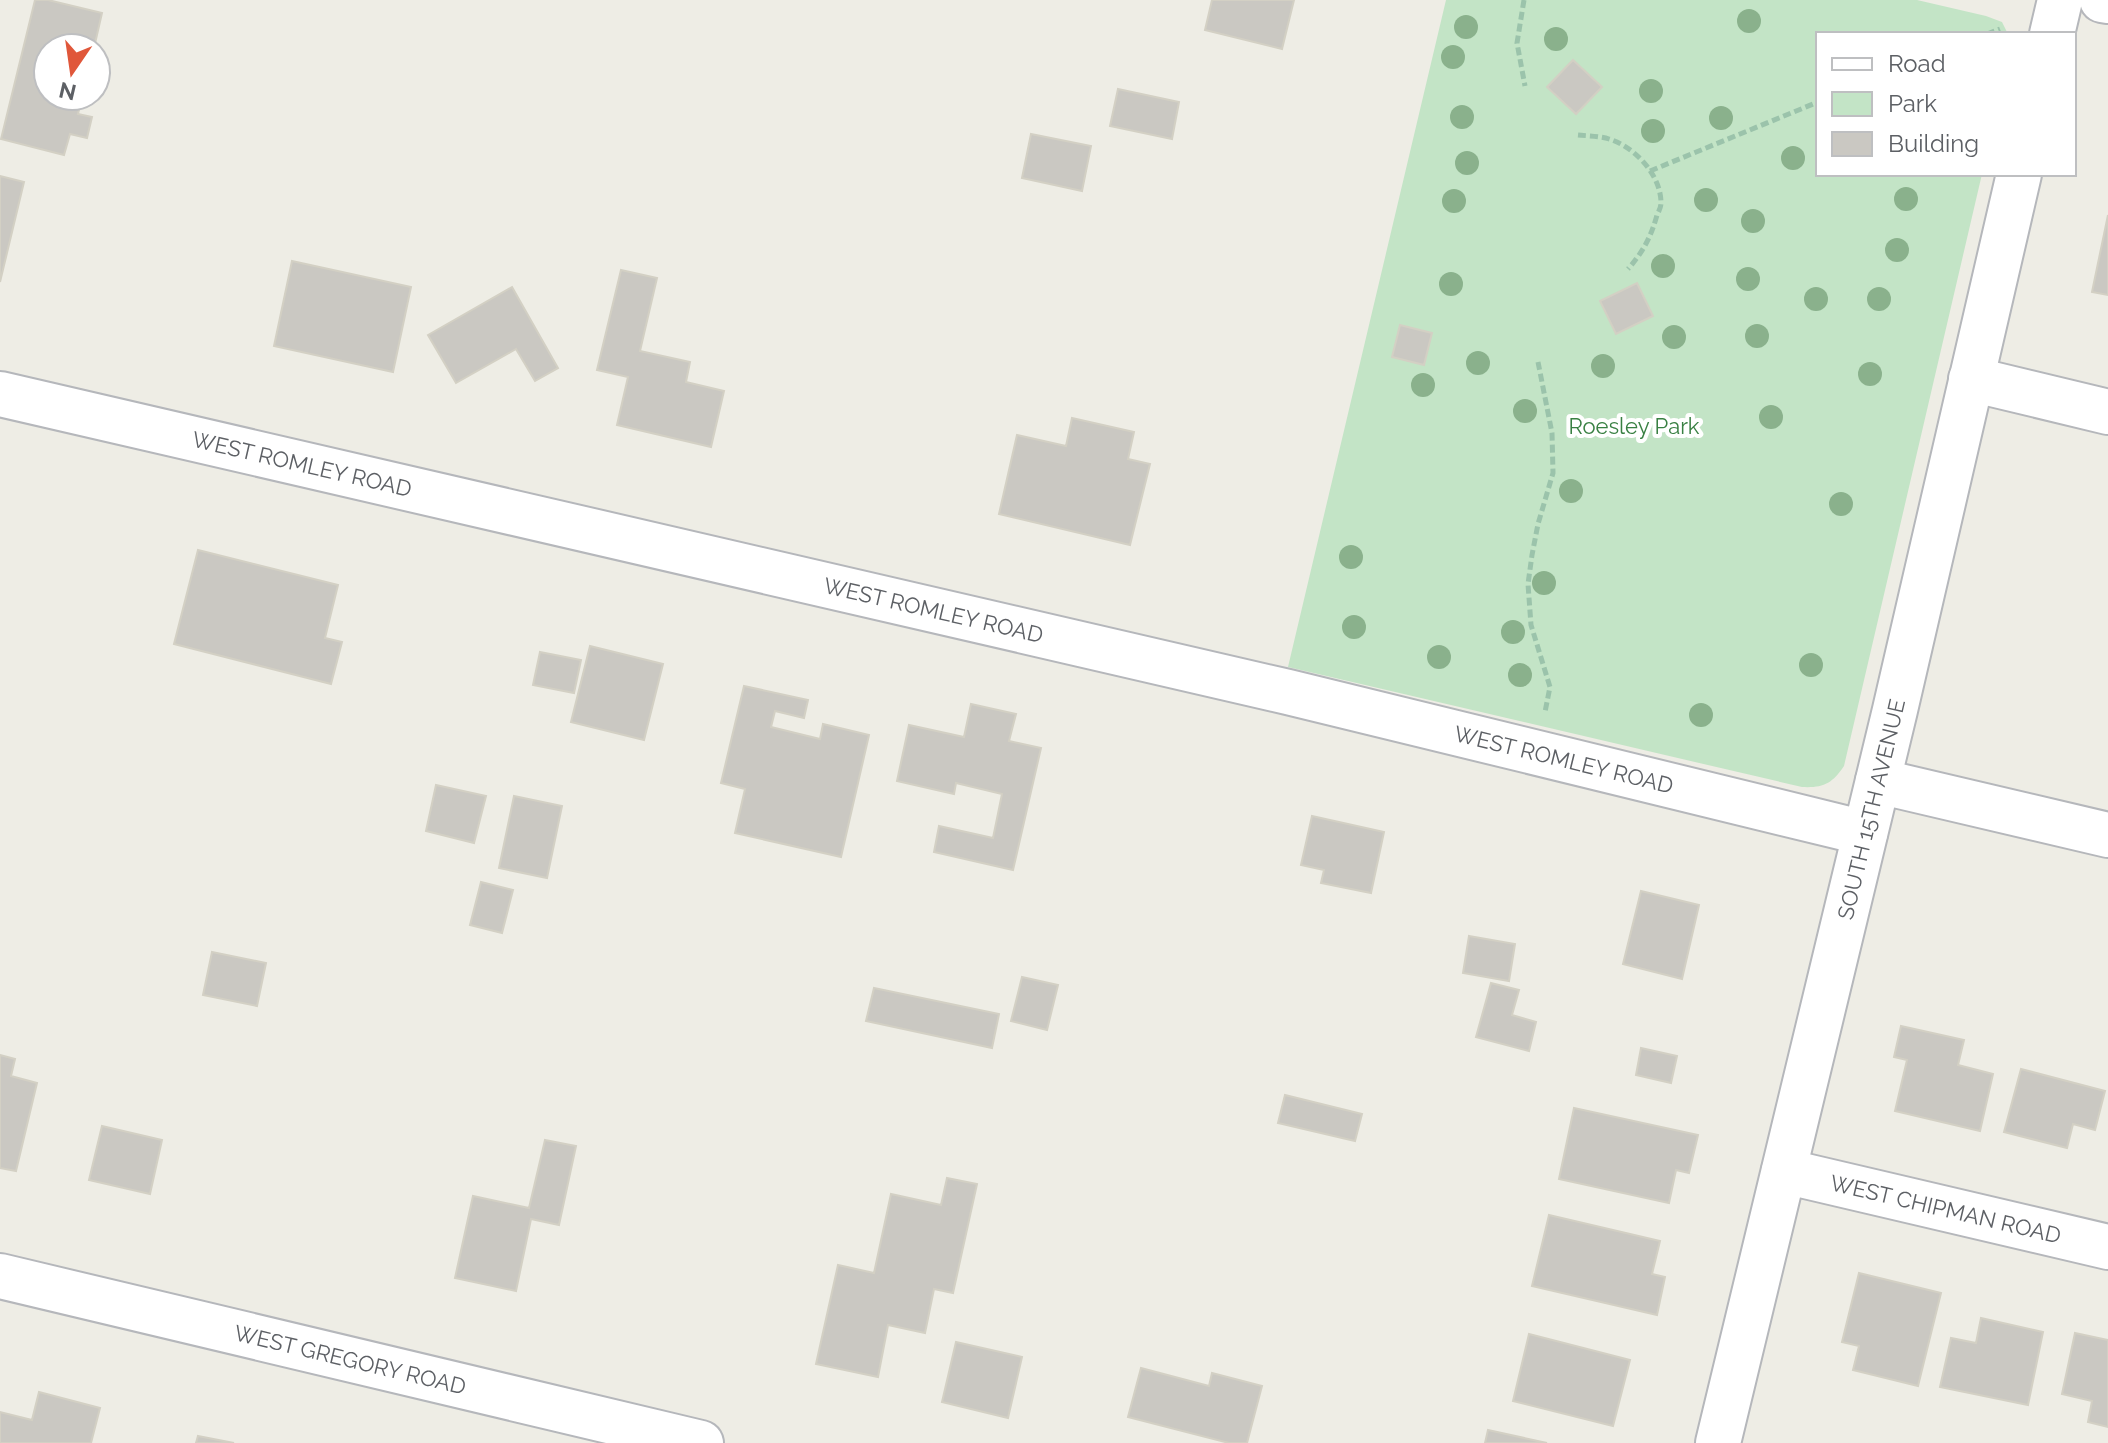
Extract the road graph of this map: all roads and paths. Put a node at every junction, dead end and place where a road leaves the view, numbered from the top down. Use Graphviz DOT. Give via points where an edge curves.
graph roads {
  1 [pos="1524,0"];
  2 [pos="2060,0"];
  3 [pos="2000,29"];
  4 [pos="1992,32"];
  5 [pos="2052,32"];
  6 [pos="1525,86"];
  7 [pos="1816,103"];
  8 [pos="1578,135"];
  9 [pos="1650,171"];
  10 [pos="2019,176"];
  11 [pos="1628,269"];
  12 [pos="1538,362"];
  13 [pos="1971,379"];
  14 [pos="0,394"];
  15 [pos="2108,412"];
  16 [pos="1544,721"];
  17 [pos="1878,781"];
  18 [pos="1865,833"];
  19 [pos="2108,835"];
  20 [pos="1784,1171"];
  21 [pos="2108,1247"];
  22 [pos="0,1276"];
  23 [pos="701,1443"];
  24 [pos="1718,1443"];
  1 -- 6 [label="path" via="1517,43"];
  2 -- 5 [label="street"];
  3 -- 4 [label="path"];
  7 -- 9 [label="path"];
  8 -- 9 [label="path" via="1610,139 1645,161"];
  9 -- 11 [label="path" via="1661,203 1643,252"];
  10 -- 13 [label="street, SOUTH 15TH AVENUE"];
  12 -- 16 [label="path" via="1552,433 1553,473 1528,584 1531,625 1550,687"];
  13 -- 15 [label="street"];
  13 -- 17 [label="street, SOUTH 15TH AVENUE"];
  14 -- 18 [label="street, WEST ROMLEY ROAD" via="1288,692"];
  17 -- 18 [label="street, SOUTH 15TH AVENUE"];
  17 -- 19 [label="street"];
  18 -- 20 [label="street, SOUTH 15TH AVENUE"];
  20 -- 21 [label="street, WEST CHIPMAN ROAD"];
  20 -- 24 [label="street, SOUTH 15TH AVENUE"];
  22 -- 23 [label="street, WEST GREGORY ROAD"];
}
